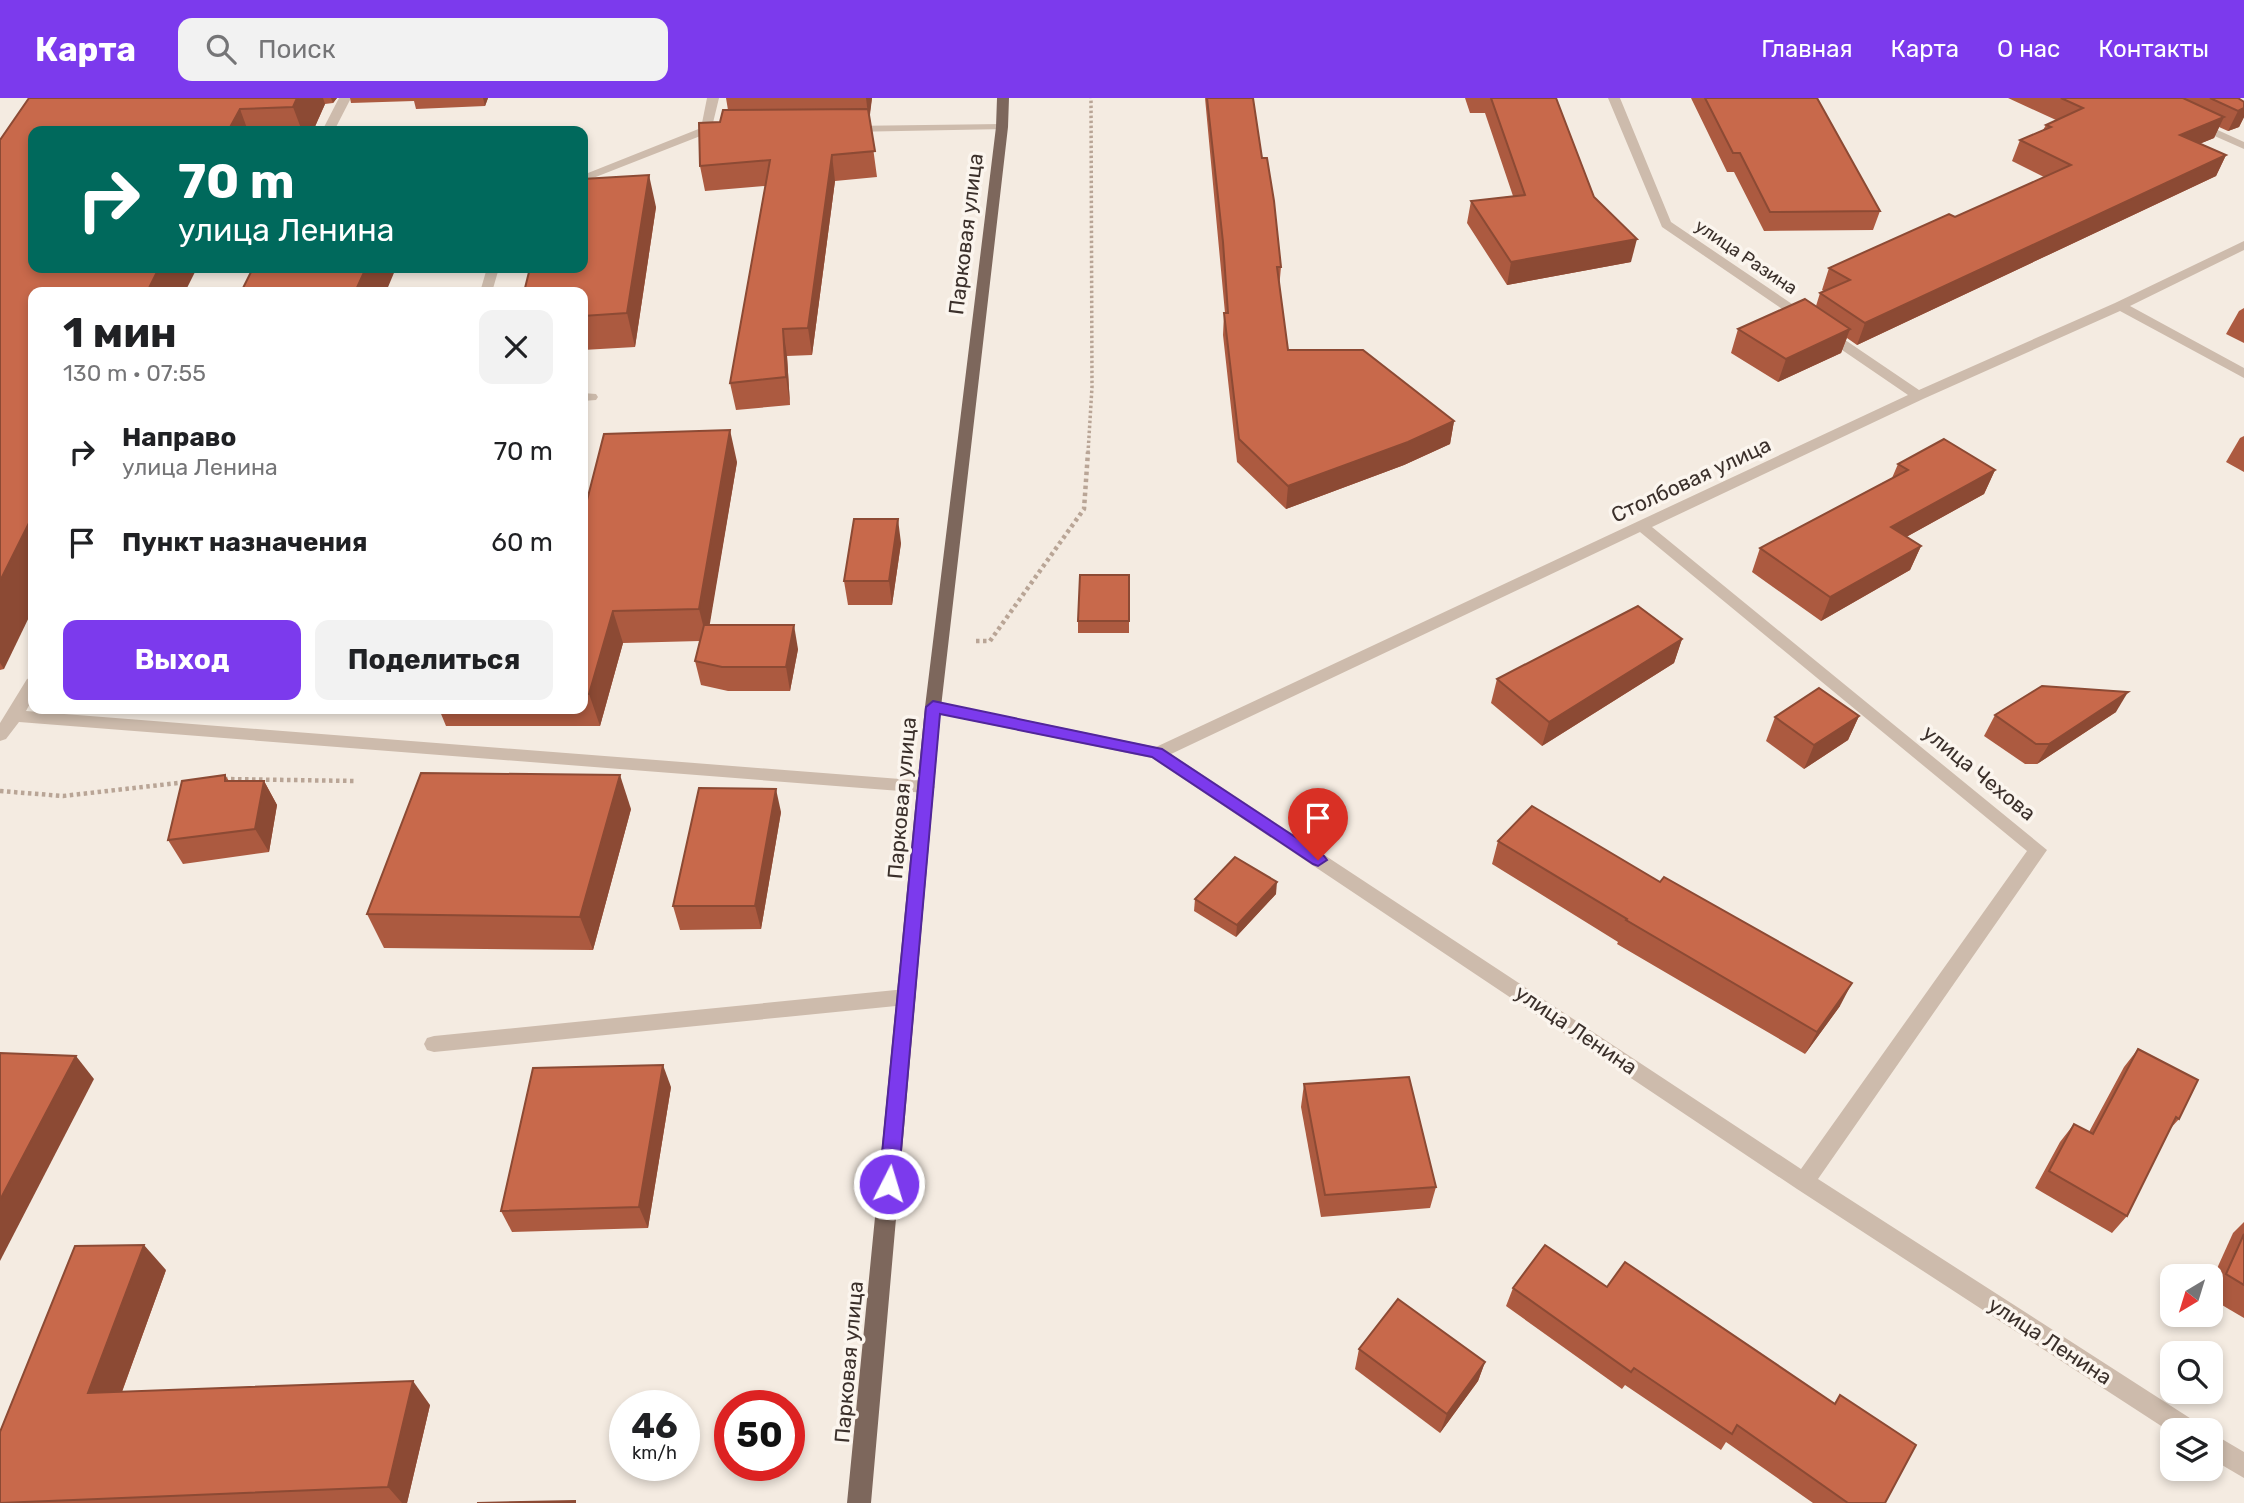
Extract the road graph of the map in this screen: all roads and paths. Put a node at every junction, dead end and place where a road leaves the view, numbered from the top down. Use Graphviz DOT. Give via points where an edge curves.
graph roads {
  1 [pos="345,98"];
  2 [pos="713,98"];
  3 [pos="1003,98"];
  4 [pos="1091,98"];
  5 [pos="1614,98"];
  6 [pos="2187,119"];
  7 [pos="331,126"];
  8 [pos="1002,127"];
  9 [pos="840,129"];
  10 [pos="706,130"];
  11 [pos="733,130"];
  12 [pos="2244,146"];
  13 [pos="588,176"];
  14 [pos="2244,245"];
  15 [pos="2120,306"];
  16 [pos="2244,374"];
  17 [pos="1918,396"];
  18 [pos="1643,527"];
  19 [pos="942,640"];
  20 [pos="28,692"];
  21 [pos="933,707"];
  22 [pos="15,716"];
  23 [pos="0,735"];
  24 [pos="1157,753"];
  25 [pos="200,780"];
  26 [pos="926,787"];
  27 [pos="0,791"];
  28 [pos="906,997"];
  29 [pos="434,1044"];
  30 [pos="1804,1182"];
  31 [pos="2169,1418"];
  32 [pos="2223,1452"];
  33 [pos="2244,1466"];
  34 [pos="859,1503"];
  1 -- 7 [label="street"];
  2 -- 10 [label="street"];
  3 -- 8 [label="main road, Парковая улица"];
  4 -- 19 [label="path" via="1093,387 1084,509 989,641"];
  5 -- 17 [label="street, улица Разина" via="1666,224"];
  6 -- 12 [label="street"];
  8 -- 9 [label="street"];
  8 -- 19 [label="main road, Парковая улица"];
  10 -- 11 [label="street"];
  10 -- 13 [label="street"];
  14 -- 15 [label="street, Столбовая улица"];
  15 -- 16 [label="street"];
  15 -- 17 [label="street, Столбовая улица"];
  17 -- 18 [label="street, Столбовая улица"];
  18 -- 24 [label="street, Столбовая улица"];
  18 -- 30 [label="street, улица Чехова" via="2038,850"];
  19 -- 21 [label="main road, Парковая улица"];
  20 -- 22 [label="street"];
  21 -- 24 [label="street, улица Ленина"];
  21 -- 26 [label="main road, Парковая улица"];
  22 -- 23 [label="street"];
  22 -- 26 [label="street"];
  24 -- 30 [label="street, улица Ленина"];
  25 -- 27 [label="path" via="63,796"];
  26 -- 28 [label="main road, Парковая улица"];
  28 -- 29 [label="street"];
  28 -- 34 [label="main road, Парковая улица"];
  30 -- 31 [label="street, улица Ленина"];
  32 -- 33 [label="street"];
}
